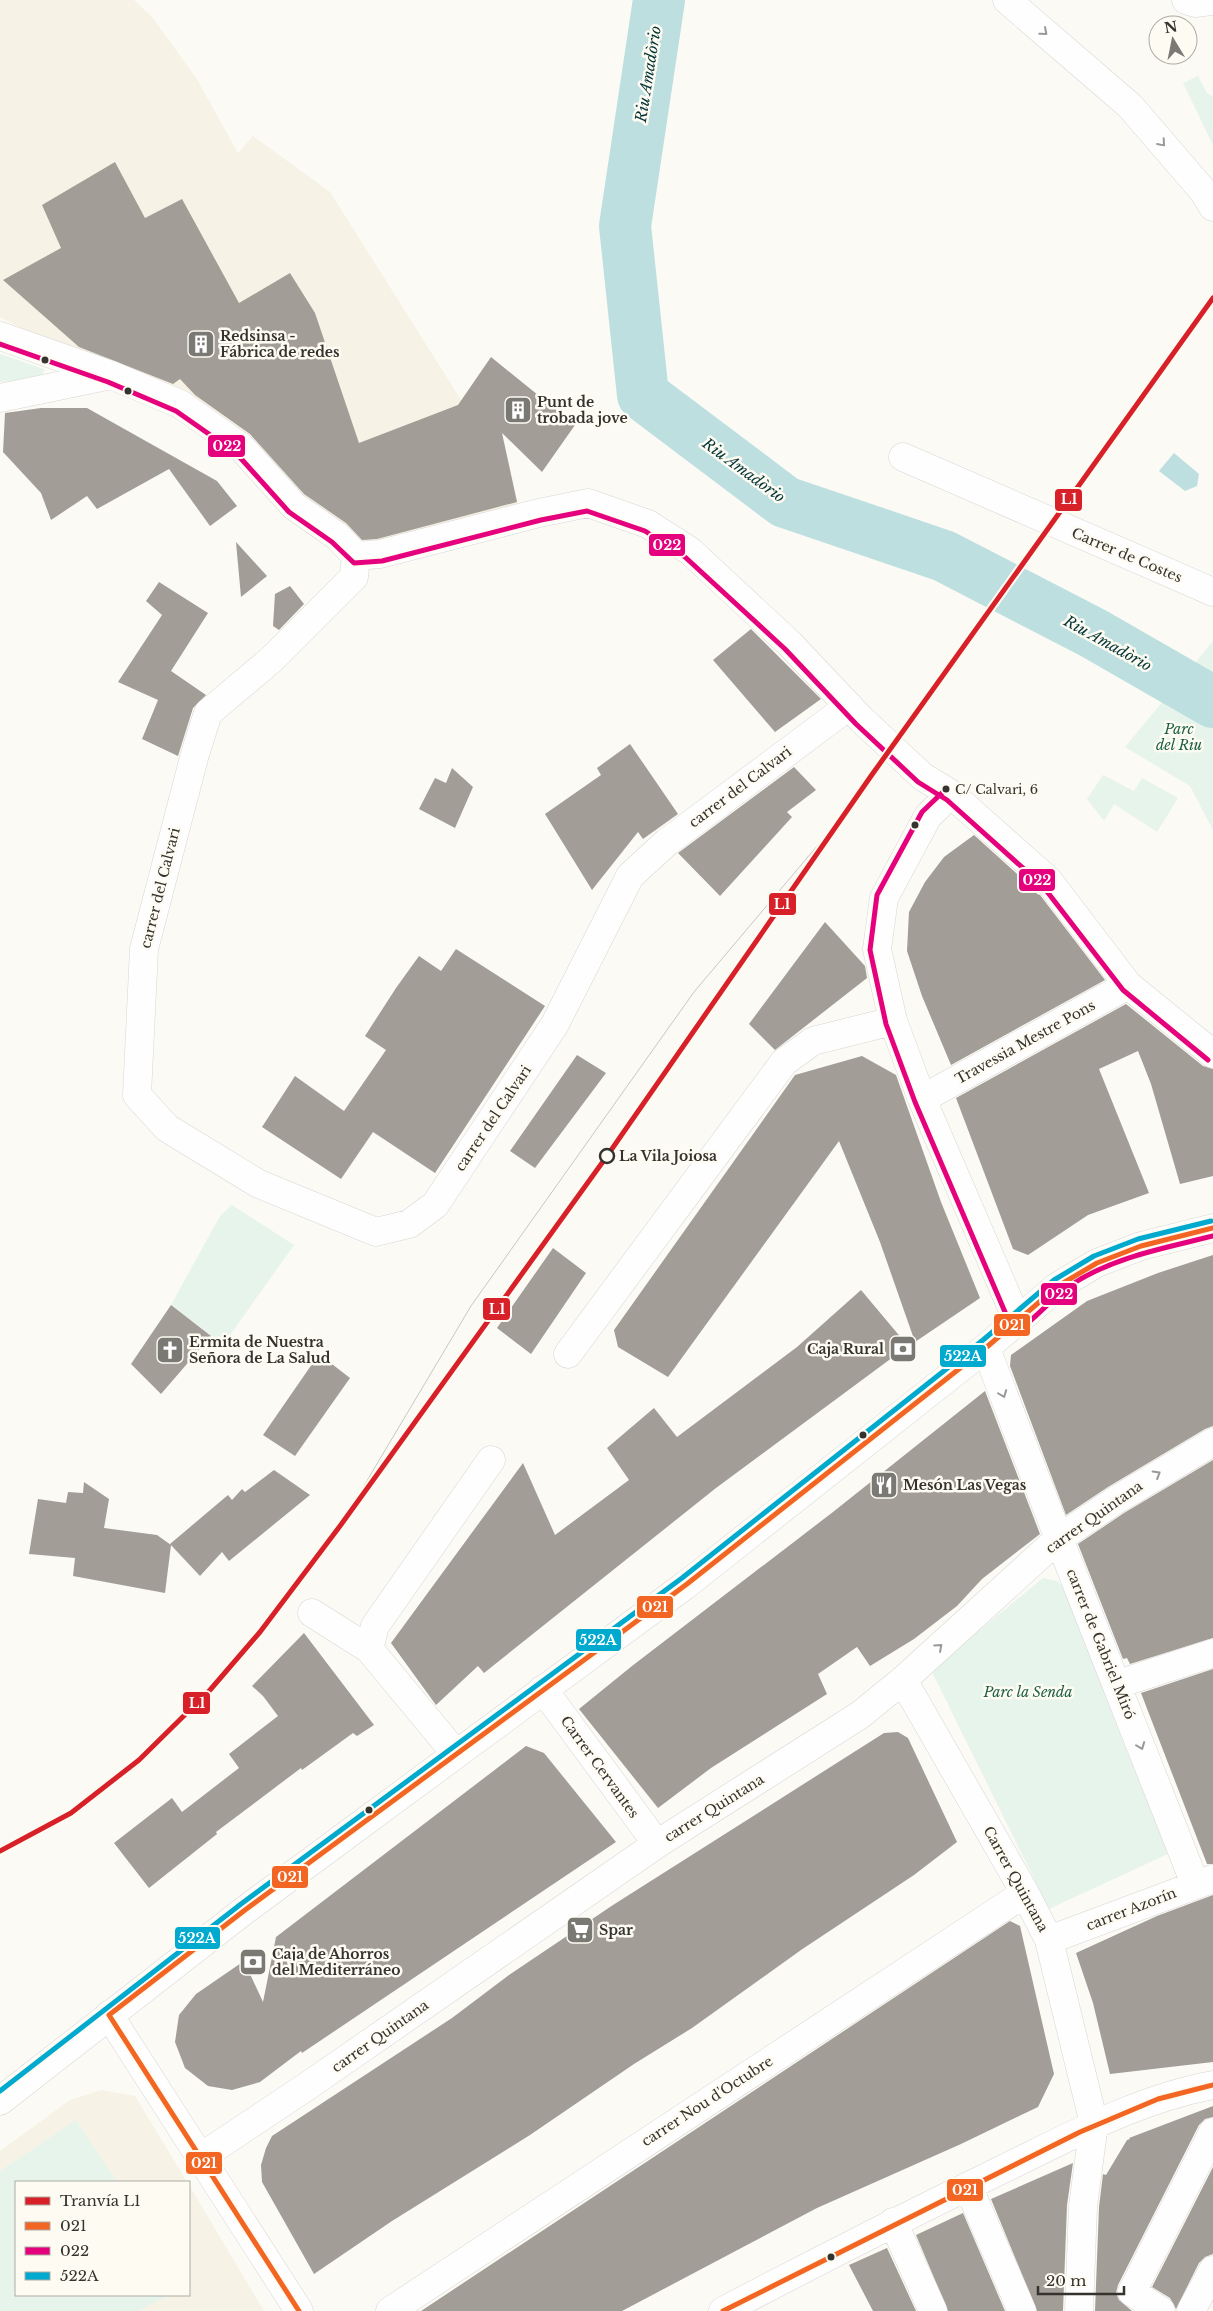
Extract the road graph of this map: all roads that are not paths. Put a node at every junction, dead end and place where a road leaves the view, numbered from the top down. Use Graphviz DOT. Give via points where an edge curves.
graph roads {
  1 [pos="1007,0"];
  2 [pos="1186,0"];
  3 [pos="1213,1"];
  4 [pos="1213,207"];
  5 [pos="0,336"];
  6 [pos="111,375"];
  7 [pos="0,398"];
  8 [pos="903,457"];
  9 [pos="356,556"];
  10 [pos="1213,592"];
  11 [pos="849,706"];
  12 [pos="951,794"];
  13 [pos="1128,985"];
  14 [pos="893,1021"];
  15 [pos="1213,1054"];
  16 [pos="922,1099"];
  17 [pos="1213,1228"];
  18 [pos="1018,1322"];
  19 [pos="986,1348"];
  20 [pos="568,1354"];
  21 [pos="1213,1442"];
  22 [pos="490,1460"];
  23 [pos="1058,1539"];
  24 [pos="312,1613"];
  25 [pos="369,1649"];
  26 [pos="1213,1653"];
  27 [pos="903,1680"];
  28 [pos="1118,1684"];
  29 [pos="543,1689"];
  30 [pos="456,1754"];
  31 [pos="657,1844"];
  32 [pos="1204,1881"];
  33 [pos="1026,1893"];
  34 [pos="1049,1940"];
  35 [pos="109,2015"];
  36 [pos="1213,2085"];
  37 [pos="0,2101"];
  38 [pos="1094,2124"];
  39 [pos="1213,2132"];
  40 [pos="201,2157"];
  41 [pos="968,2186"];
  42 [pos="893,2222"];
  43 [pos="1213,2270"];
  44 [pos="299,2311"];
  45 [pos="390,2311"];
  46 [pos="723,2311"];
  47 [pos="933,2311"];
  48 [pos="1022,2311"];
  49 [pos="1079,2311"];
  50 [pos="1162,2311"];
  51 [pos="1191,2311"];
  1 -- 4 [label="street, one-way" via="1130,106 1204,192"];
  2 -- 3 [label="street" via="1195,3"];
  5 -- 6 [label="street"];
  6 -- 7 [label="street"];
  6 -- 9 [label="street" via="180,404 241,447 294,506 337,536"];
  8 -- 10 [label="street, Carrer de Costes"];
  9 -- 11 [label="street" via="380,554 539,512 588,503 648,524 690,551 790,644"];
  9 -- 11 [label="street, carrer del Calvari" via="354,576 272,659 208,713 144,949 137,1095 167,1128 259,1184 376,1232 409,1224 435,1205 555,1024 630,876 667,842"];
  11 -- 12 [label="street" via="922,777"];
  12 -- 13 [label="street" via="1048,880"];
  12 -- 14 [label="street" via="928,816 884,898 878,949"];
  13 -- 15 [label="street"];
  13 -- 16 [label="street, Travessia Mestre Pons"];
  14 -- 16 [label="street"];
  14 -- 20 [label="street" via="813,1041 784,1062"];
  16 -- 18 [label="street"];
  17 -- 18 [label="street" via="1141,1246 1097,1263 1058,1286"];
  18 -- 19 [label="street"];
  19 -- 23 [label="street, carrer de Gabriel Miró, one-way"];
  19 -- 29 [label="street" via="687,1584"];
  23 -- 21 [label="street, carrer Quintana, one-way"];
  22 -- 25 [label="street" via="375,1626"];
  27 -- 23 [label="street, carrer Quintana, one-way"];
  23 -- 28 [label="street, carrer de Gabriel Miró"];
  24 -- 25 [label="street"];
  25 -- 30 [label="street"];
  26 -- 28 [label="street"];
  27 -- 31 [label="street, carrer Quintana" via="860,1715"];
  27 -- 33 [label="street, Carrer Quintana"];
  28 -- 32 [label="street, carrer de Gabriel Miró, one-way"];
  29 -- 30 [label="street"];
  29 -- 31 [label="street, Carrer Cervantes"];
  30 -- 35 [label="street"];
  31 -- 40 [label="street, carrer Quintana"];
  32 -- 34 [label="street, carrer Azorín"];
  33 -- 34 [label="street, Carrer Quintana"];
  33 -- 45 [label="street, carrer Nou d'Octubre"];
  34 -- 38 [label="street, Carrer Quintana"];
  35 -- 37 [label="street"];
  35 -- 40 [label="street"];
  36 -- 38 [label="street" via="1143,2104"];
  38 -- 41 [label="street"];
  38 -- 49 [label="street" via="1082,2206"];
  39 -- 50 [label="street" via="1132,2292"];
  40 -- 44 [label="street"];
  41 -- 42 [label="street"];
  41 -- 48 [label="street"];
  42 -- 46 [label="street"];
  42 -- 47 [label="street"];
  43 -- 51 [label="street"];
}
